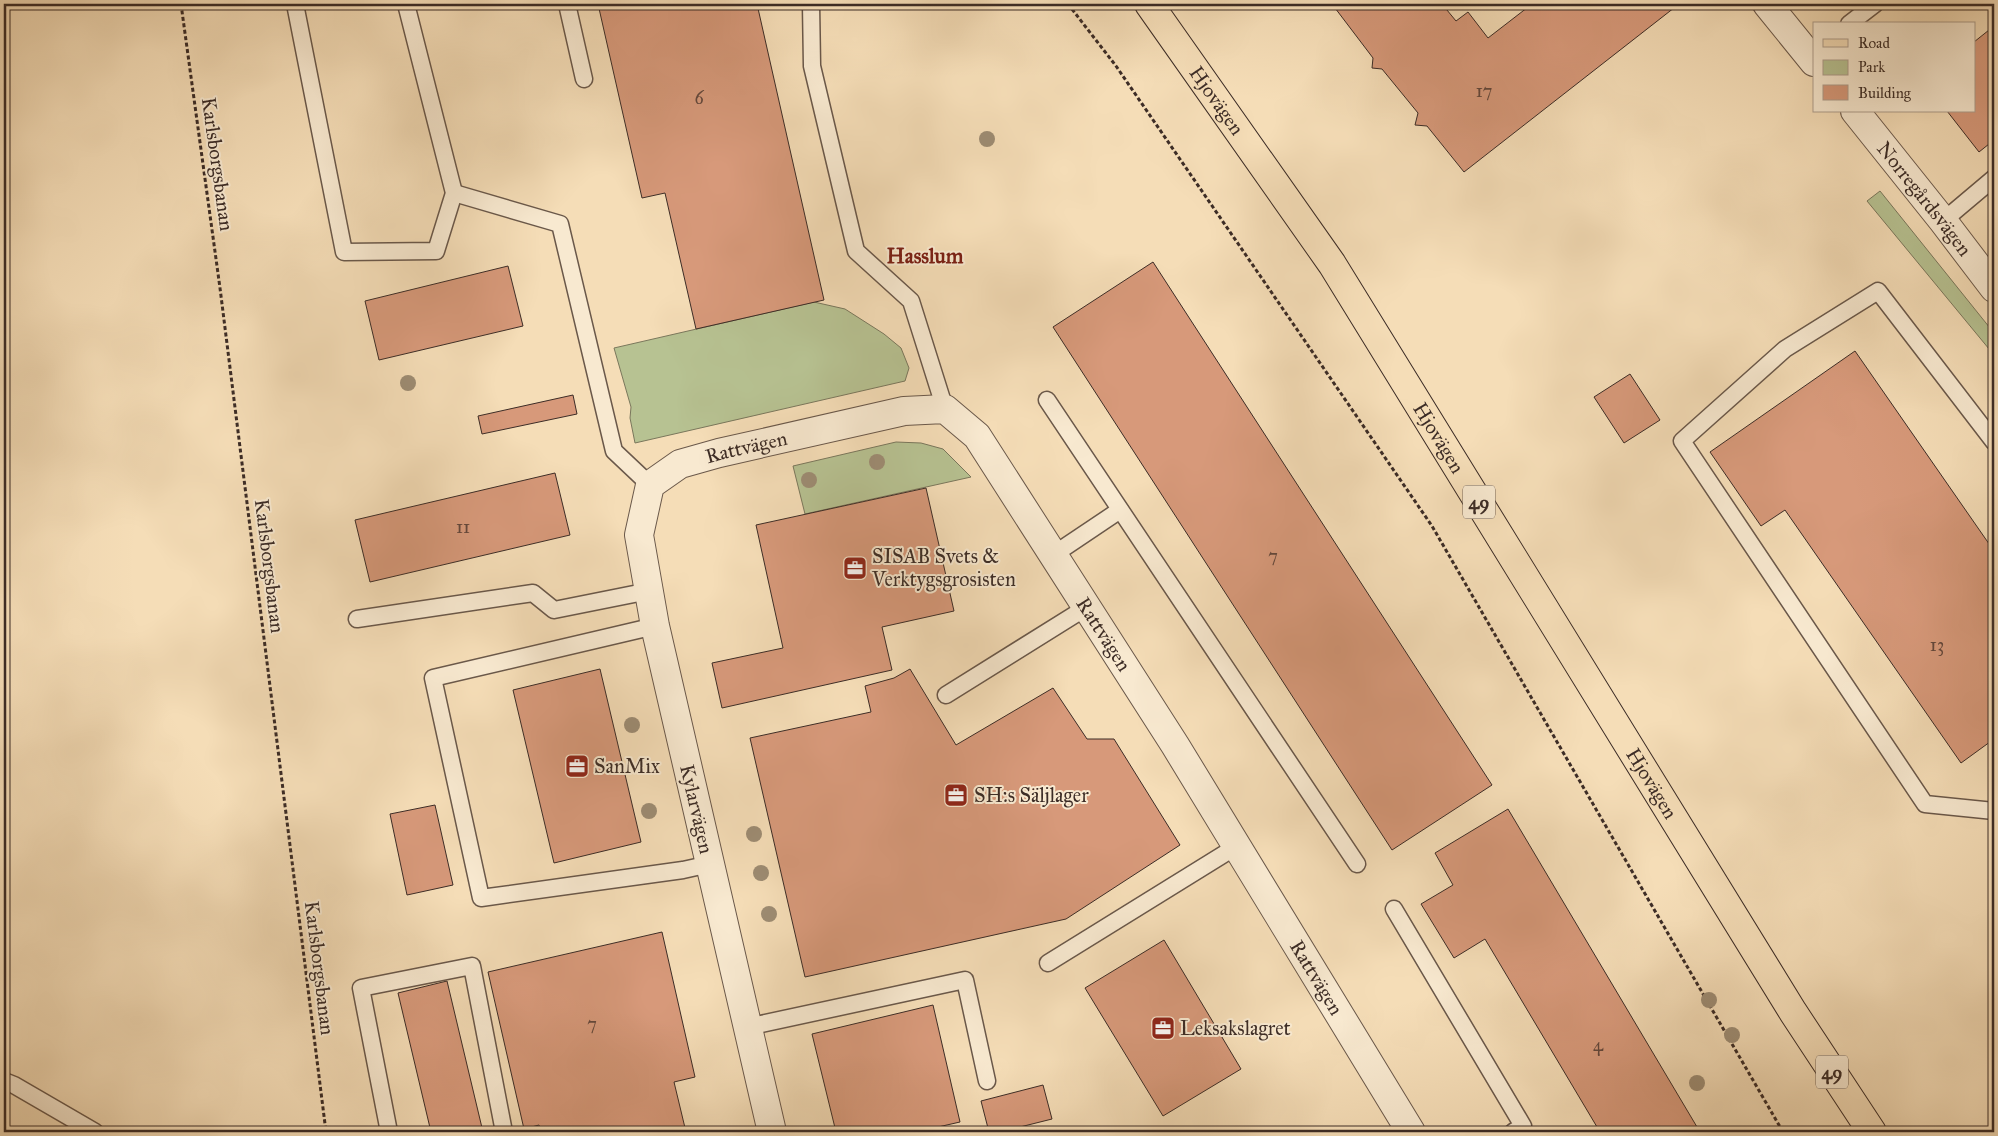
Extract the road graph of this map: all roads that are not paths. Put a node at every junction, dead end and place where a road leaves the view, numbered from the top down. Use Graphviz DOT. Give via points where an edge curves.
graph roads {
  1 [pos="295,4"];
  2 [pos="406,4"];
  3 [pos="567,4"];
  4 [pos="811,4"];
  5 [pos="1149,4"];
  6 [pos="1767,4"];
  7 [pos="1875,4"];
  8 [pos="1852,22"];
  9 [pos="1812,56"];
  10 [pos="584,79"];
  11 [pos="1855,112"];
  12 [pos="1994,178"];
  13 [pos="454,192"];
  14 [pos="1944,221"];
  15 [pos="1994,288"];
  16 [pos="1046,400"];
  17 [pos="945,409"];
  18 [pos="1994,440"];
  19 [pos="650,485"];
  20 [pos="1120,510"];
  21 [pos="1053,555"];
  22 [pos="649,591"];
  23 [pos="1087,607"];
  24 [pos="358,619"];
  25 [pos="655,626"];
  26 [pos="946,695"];
  27 [pos="1994,811"];
  28 [pos="1237,846"];
  29 [pos="710,864"];
  30 [pos="1357,864"];
  31 [pos="1394,909"];
  32 [pos="1048,963"];
  33 [pos="1793,1012"];
  34 [pos="748,1027"];
  35 [pos="987,1080"];
  36 [pos="4,1081"];
  37 [pos="95,1132"];
  38 [pos="389,1132"];
  39 [pos="504,1132"];
  40 [pos="772,1132"];
  41 [pos="1411,1132"];
  42 [pos="1513,1132"];
  43 [pos="1862,1132"];
  44 [pos="1872,1132"];
  1 -- 13 [label="lane" via="344,252 436,251"];
  2 -- 13 [label="lane"];
  3 -- 10 [label="lane"];
  4 -- 17 [label="lane" via="812,66 856,251 911,301"];
  5 -- 33 [label="main road, Hjovägen / 49" via="1332,264"];
  6 -- 9 [label="street"];
  7 -- 8 [label="lane"];
  11 -- 14 [label="street, Norregårdsvägen"];
  12 -- 14 [label="lane"];
  13 -- 19 [label="lane" via="560,224 614,451"];
  14 -- 15 [label="street, Norregårdsvägen"];
  16 -- 20 [label="lane"];
  17 -- 19 [label="street, Rattvägen" via="904,411 718,453 680,464"];
  17 -- 21 [label="street, Rattvägen" via="977,436"];
  18 -- 27 [label="lane" via="1878,290 1785,348 1682,441 1926,804"];
  19 -- 22 [label="street, Kylarvägen" via="639,535"];
  20 -- 21 [label="lane"];
  20 -- 30 [label="lane"];
  21 -- 23 [label="street, Rattvägen"];
  22 -- 24 [label="lane" via="554,610 533,593"];
  22 -- 25 [label="street, Kylarvägen"];
  23 -- 26 [label="lane"];
  23 -- 28 [label="street, Rattvägen"];
  25 -- 29 [label="street, Kylarvägen"];
  25 -- 29 [label="lane" via="433,678 481,898"];
  28 -- 32 [label="lane"];
  28 -- 41 [label="street, Rattvägen"];
  29 -- 34 [label="street, Kylarvägen"];
  31 -- 42 [label="lane" via="1523,1126"];
  33 -- 43 [label="main road, Hjovägen / 49"];
  33 -- 44 [label="main road, Hjovägen / 49"];
  34 -- 35 [label="lane" via="965,980"];
  34 -- 40 [label="street, Kylarvägen"];
  36 -- 37 [label="lane"];
  38 -- 39 [label="lane" via="361,988 472,966"];
}
